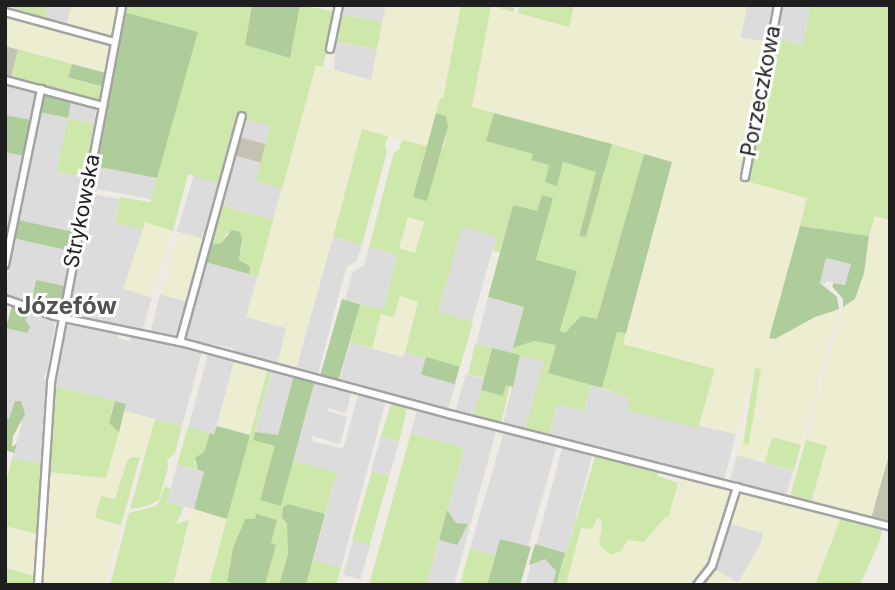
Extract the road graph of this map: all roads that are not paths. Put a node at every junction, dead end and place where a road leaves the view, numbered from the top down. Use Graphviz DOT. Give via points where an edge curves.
graph roads {
  1 [pos="122,5"];
  2 [pos="339,5"];
  3 [pos="778,5"];
  4 [pos="5,12"];
  5 [pos="115,42"];
  6 [pos="330,49"];
  7 [pos="5,80"];
  8 [pos="41,89"];
  9 [pos="103,106"];
  10 [pos="242,116"];
  11 [pos="745,177"];
  12 [pos="5,265"];
  13 [pos="5,299"];
  14 [pos="62,317"];
  15 [pos="180,342"];
  16 [pos="737,487"];
  17 [pos="890,526"];
  18 [pos="38,585"];
  19 [pos="697,585"];
  1 -- 5 [label="street, Strykowska"];
  2 -- 6 [label="street"];
  3 -- 11 [label="street, Porzeczkowa"];
  4 -- 5 [label="street"];
  5 -- 9 [label="street, Strykowska"];
  7 -- 8 [label="street"];
  8 -- 9 [label="street"];
  8 -- 12 [label="street"];
  9 -- 14 [label="street, Strykowska"];
  10 -- 15 [label="street"];
  13 -- 14 [label="street"];
  14 -- 15 [label="street"];
  14 -- 18 [label="street, Strykowska" via="51,382"];
  15 -- 16 [label="street"];
  16 -- 17 [label="street"];
  16 -- 19 [label="street" via="712,566"];
}
